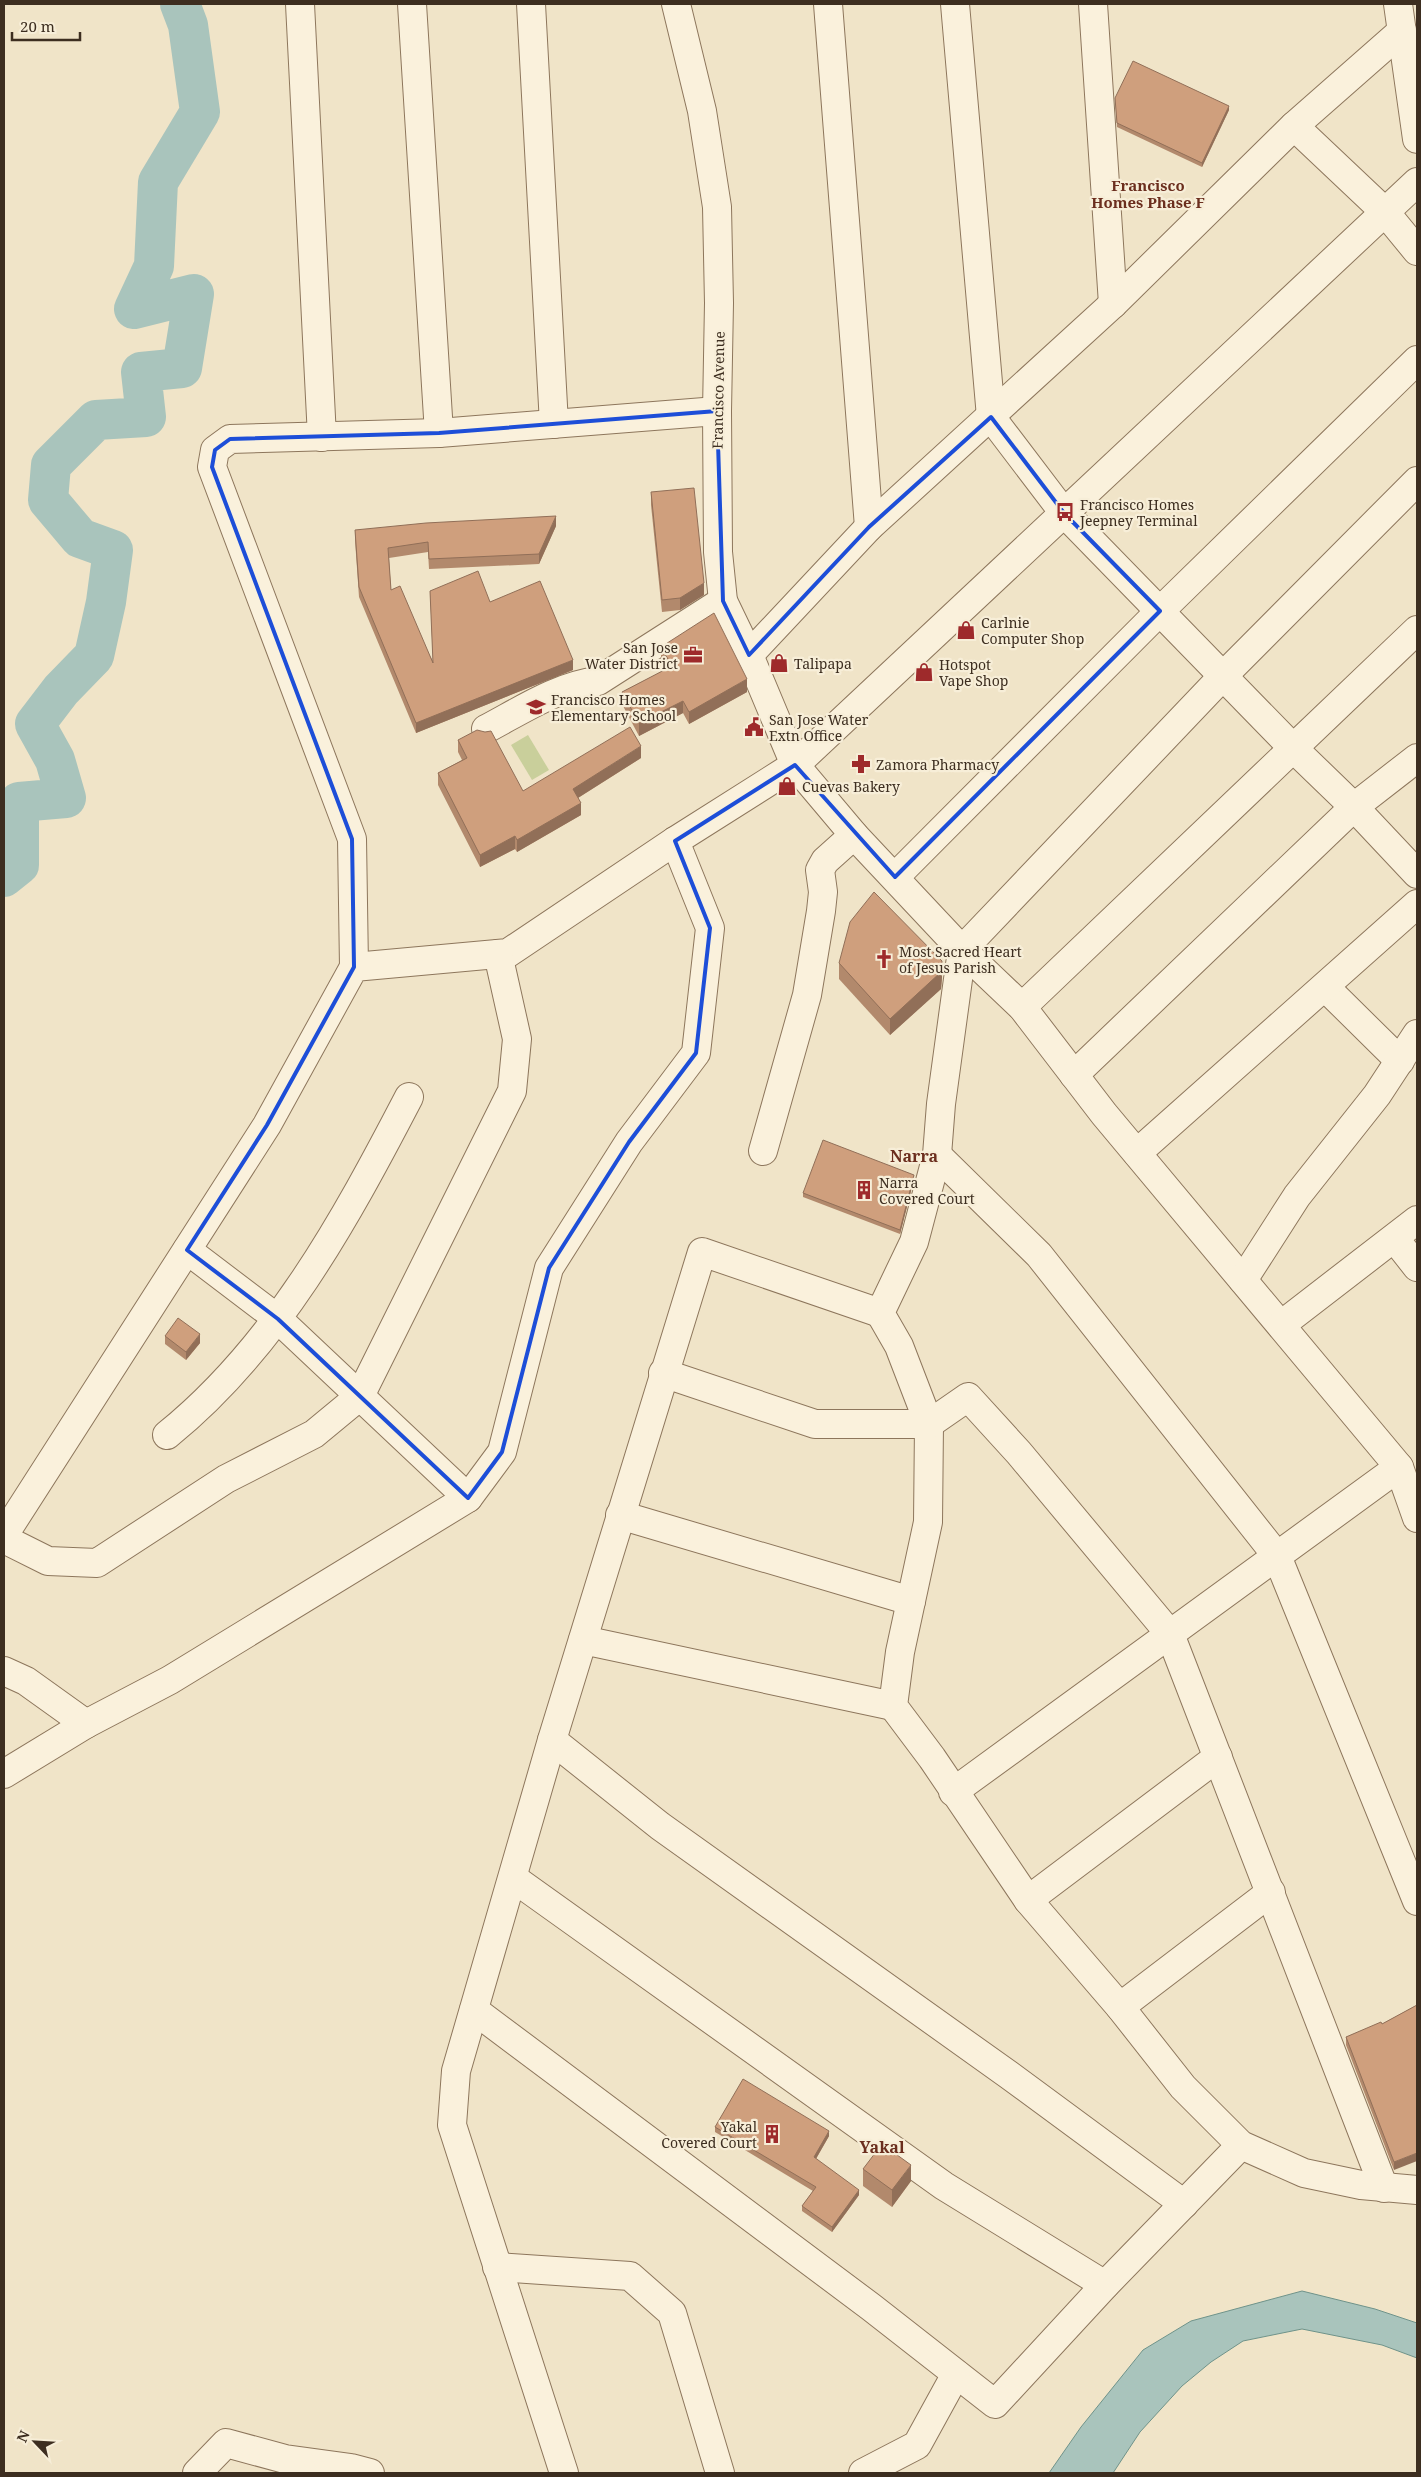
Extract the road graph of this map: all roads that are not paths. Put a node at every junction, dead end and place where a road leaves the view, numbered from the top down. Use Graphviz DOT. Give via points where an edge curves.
graph roads {
  1 [pos="300,4"];
  2 [pos="412,4"];
  3 [pos="531,4"];
  4 [pos="676,4"];
  5 [pos="828,4"];
  6 [pos="955,4"];
  7 [pos="1093,4"];
  8 [pos="1398,4"];
  9 [pos="1402,31"];
  10 [pos="1294,126"];
  11 [pos="1417,139"];
  12 [pos="1417,182"];
  13 [pos="1385,212"];
  14 [pos="1417,251"];
  15 [pos="1113,304"];
  16 [pos="1417,360"];
  17 [pos="717,411"];
  18 [pos="991,418"];
  19 [pos="554,424"];
  20 [pos="439,432"];
  21 [pos="322,437"];
  22 [pos="1417,481"];
  23 [pos="1064,513"];
  24 [pos="869,527"];
  25 [pos="723,601"];
  26 [pos="1160,611"];
  27 [pos="1417,630"];
  28 [pos="749,654"];
  29 [pos="1223,676"];
  30 [pos="486,729"];
  31 [pos="1294,748"];
  32 [pos="1417,758"];
  33 [pos="795,765"];
  34 [pos="1354,806"];
  35 [pos="854,835"];
  36 [pos="675,841"];
  37 [pos="1417,874"];
  38 [pos="895,877"];
  39 [pos="1417,904"];
  40 [pos="962,950"];
  41 [pos="498,954"];
  42 [pos="354,967"];
  43 [pos="1325,987"];
  44 [pos="1022,1007"];
  45 [pos="1417,1034"];
  46 [pos="1400,1061"];
  47 [pos="1074,1075"];
  48 [pos="409,1097"];
  49 [pos="763,1151"];
  50 [pos="1136,1154"];
  51 [pos="937,1155"];
  52 [pos="1417,1220"];
  53 [pos="1395,1239"];
  54 [pos="187,1250"];
  55 [pos="1417,1267"];
  56 [pos="1243,1280"];
  57 [pos="880,1313"];
  58 [pos="278,1319"];
  59 [pos="1281,1325"];
  60 [pos="663,1373"];
  61 [pos="360,1396"];
  62 [pos="929,1424"];
  63 [pos="167,1435"];
  64 [pos="1399,1467"];
  65 [pos="468,1498"];
  66 [pos="620,1515"];
  67 [pos="1417,1518"];
  68 [pos="4,1537"];
  69 [pos="1277,1556"];
  70 [pos="911,1601"];
  71 [pos="1170,1634"];
  72 [pos="583,1640"];
  73 [pos="4,1671"];
  74 [pos="893,1706"];
  75 [pos="86,1724"];
  76 [pos="552,1740"];
  77 [pos="1218,1757"];
  78 [pos="4,1774"];
  79 [pos="953,1792"];
  80 [pos="513,1878"];
  81 [pos="1271,1892"];
  82 [pos="1028,1900"];
  83 [pos="1417,1900"];
  84 [pos="1120,2007"];
  85 [pos="474,2010"];
  86 [pos="1242,2145"];
  87 [pos="1384,2188"];
  88 [pos="1417,2190"];
  89 [pos="1184,2204"];
  90 [pos="497,2266"];
  91 [pos="1105,2285"];
  92 [pos="956,2374"];
  93 [pos="197,2473"];
  94 [pos="370,2473"];
  95 [pos="564,2473"];
  96 [pos="720,2473"];
  97 [pos="863,2473"];
  1 -- 21 [label="street"];
  2 -- 20 [label="street"];
  3 -- 19 [label="street"];
  4 -- 17 [label="street, Francisco Avenue" via="702,112 717,208"];
  5 -- 24 [label="street"];
  6 -- 18 [label="street"];
  7 -- 15 [label="street"];
  8 -- 9 [label="street"];
  9 -- 10 [label="street"];
  9 -- 11 [label="street"];
  10 -- 13 [label="street"];
  10 -- 15 [label="street"];
  12 -- 13 [label="street"];
  13 -- 14 [label="street"];
  13 -- 23 [label="street"];
  15 -- 18 [label="street"];
  16 -- 26 [label="street"];
  17 -- 19 [label="street"];
  17 -- 25 [label="street, Francisco Avenue" via="718,552"];
  18 -- 23 [label="street"];
  18 -- 24 [label="street"];
  19 -- 20 [label="street"];
  20 -- 21 [label="street"];
  21 -- 42 [label="street" via="230,439 214,450 212,467 352,839"];
  22 -- 29 [label="street"];
  23 -- 26 [label="street"];
  23 -- 33 [label="street"];
  24 -- 28 [label="street"];
  25 -- 28 [label="street, Francisco Avenue"];
  25 -- 30 [label="street" via="598,681 557,692"];
  26 -- 29 [label="street"];
  26 -- 38 [label="street"];
  27 -- 31 [label="street"];
  28 -- 33 [label="street, Francisco Avenue"];
  29 -- 31 [label="street"];
  29 -- 40 [label="street"];
  31 -- 34 [label="street"];
  31 -- 44 [label="street"];
  32 -- 34 [label="street"];
  33 -- 35 [label="street, Francisco Avenue"];
  33 -- 36 [label="street"];
  34 -- 37 [label="street"];
  34 -- 47 [label="street"];
  35 -- 38 [label="street, Francisco Avenue"];
  35 -- 49 [label="street" via="825,861 820,870 821,910 807,995"];
  36 -- 41 [label="street" via="508,952"];
  36 -- 65 [label="street" via="710,928 696,1053 629,1142 549,1268 502,1452"];
  38 -- 40 [label="street, Francisco Avenue"];
  39 -- 43 [label="street"];
  40 -- 44 [label="street, Francisco Avenue"];
  40 -- 51 [label="street"];
  41 -- 42 [label="street"];
  41 -- 61 [label="street" via="517,1039 512,1091"];
  42 -- 54 [label="street" via="267,1126"];
  43 -- 46 [label="street"];
  43 -- 50 [label="street"];
  44 -- 47 [label="street, Francisco Avenue"];
  45 -- 46 [label="street"];
  46 -- 56 [label="street" via="1297,1196"];
  47 -- 50 [label="street, Francisco Avenue"];
  48 -- 58 [label="street" via="326,1245"];
  50 -- 56 [label="street, Francisco Avenue"];
  51 -- 57 [label="street" via="914,1242"];
  51 -- 69 [label="street" via="1039,1254"];
  52 -- 53 [label="street"];
  53 -- 55 [label="street"];
  53 -- 59 [label="street"];
  54 -- 58 [label="street"];
  54 -- 68 [label="street"];
  56 -- 59 [label="street, Francisco Avenue"];
  57 -- 60 [label="street" via="702,1252"];
  57 -- 62 [label="street" via="899,1346"];
  58 -- 61 [label="street"];
  58 -- 63 [label="street" via="192,1415"];
  59 -- 64 [label="street, Francisco Avenue"];
  60 -- 62 [label="street" via="815,1424"];
  60 -- 66 [label="street"];
  61 -- 65 [label="street"];
  61 -- 68 [label="street" via="314,1434 226,1479 97,1564 48,1561"];
  62 -- 70 [label="street" via="928,1522"];
  62 -- 71 [label="street" via="968,1397"];
  64 -- 67 [label="street"];
  64 -- 69 [label="street"];
  65 -- 75 [label="street" via="170,1680"];
  66 -- 70 [label="street"];
  66 -- 72 [label="street"];
  69 -- 71 [label="street"];
  69 -- 83 [label="street"];
  70 -- 74 [label="street"];
  71 -- 77 [label="street"];
  71 -- 79 [label="street"];
  72 -- 74 [label="street"];
  72 -- 76 [label="street"];
  73 -- 75 [label="street" via="26,1681"];
  74 -- 79 [label="street"];
  75 -- 78 [label="street"];
  76 -- 80 [label="street"];
  76 -- 89 [label="street" via="660,1826"];
  77 -- 81 [label="street"];
  77 -- 82 [label="street"];
  79 -- 82 [label="street"];
  80 -- 85 [label="street"];
  80 -- 91 [label="street" via="944,2186"];
  81 -- 84 [label="street"];
  81 -- 87 [label="street"];
  82 -- 84 [label="street"];
  84 -- 86 [label="street" via="1184,2087"];
  85 -- 90 [label="street" via="456,2070 452,2125"];
  85 -- 92 [label="street"];
  86 -- 87 [label="street" via="1304,2173"];
  86 -- 89 [label="street"];
  87 -- 88 [label="street"];
  89 -- 91 [label="street"];
  90 -- 95 [label="street"];
  90 -- 96 [label="street" via="630,2276 672,2313"];
  91 -- 92 [label="street" via="996,2404"];
  92 -- 97 [label="street" via="917,2445"];
  93 -- 94 [label="street" via="226,2443 285,2459"];
}
